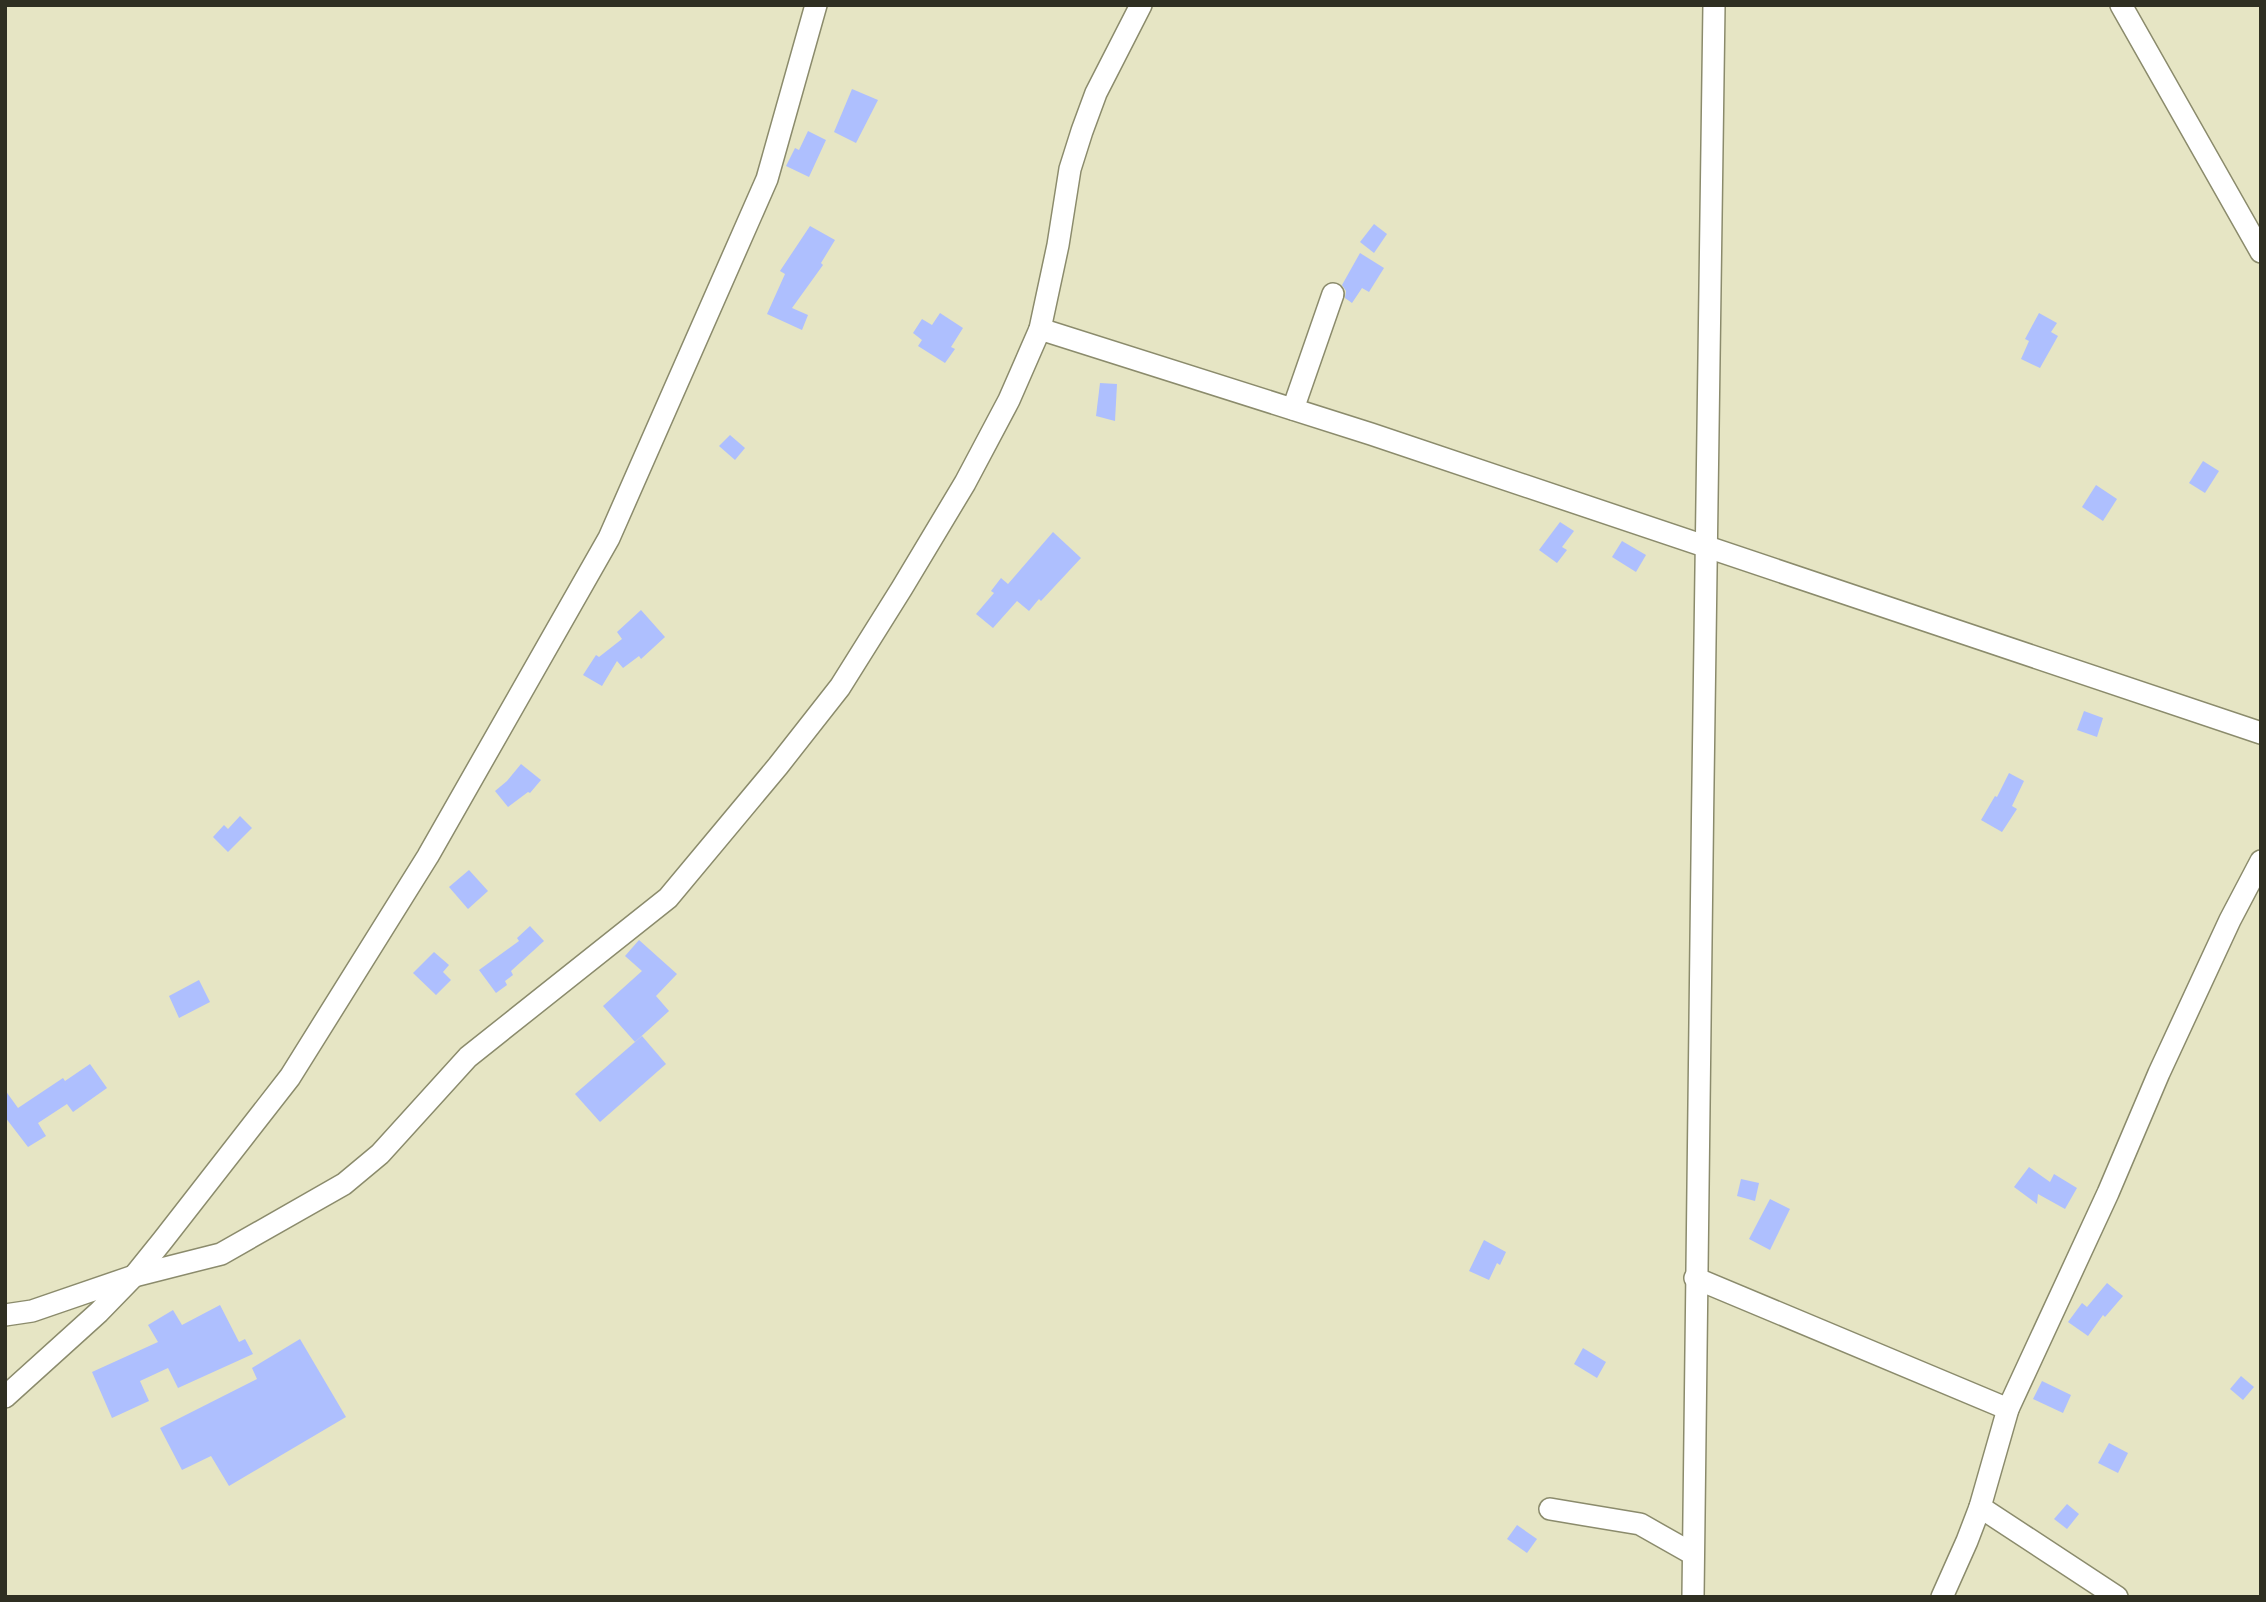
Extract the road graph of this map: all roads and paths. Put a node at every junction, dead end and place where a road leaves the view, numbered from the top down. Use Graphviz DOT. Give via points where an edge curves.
graph roads {
  1 [pos="816,5"];
  2 [pos="1142,5"];
  3 [pos="1714,5"];
  4 [pos="2121,5"];
  5 [pos="2261,252"];
  6 [pos="1333,294"];
  7 [pos="1040,329"];
  8 [pos="1293,409"];
  9 [pos="1708,546"];
  10 [pos="2261,733"];
  11 [pos="2261,861"];
  12 [pos="134,1276"];
  13 [pos="1695,1278"];
  14 [pos="5,1315"];
  15 [pos="5,1397"];
  16 [pos="2008,1409"];
  17 [pos="1980,1507"];
  18 [pos="1550,1510"];
  19 [pos="1693,1554"];
  20 [pos="1693,1597"];
  21 [pos="1942,1597"];
  22 [pos="2117,1597"];
  1 -- 12 [label="street" via="767,179 609,538 428,856 290,1077"];
  2 -- 7 [label="street" via="1096,93 1074,156"];
  3 -- 9 [label="street"];
  4 -- 5 [label="street"];
  6 -- 8 [label="street"];
  7 -- 8 [label="street"];
  7 -- 12 [label="street" via="965,483 840,687 668,898 468,1057 380,1154 344,1184 221,1254"];
  8 -- 9 [label="street"];
  9 -- 10 [label="street"];
  9 -- 13 [label="street"];
  11 -- 16 [label="street" via="2164,1062"];
  12 -- 14 [label="street" via="32,1311"];
  12 -- 15 [label="street"];
  13 -- 16 [label="street"];
  13 -- 19 [label="street"];
  16 -- 17 [label="street"];
  17 -- 21 [label="street"];
  17 -- 22 [label="street"];
  18 -- 19 [label="street" via="1640,1524"];
  19 -- 20 [label="street"];
}
